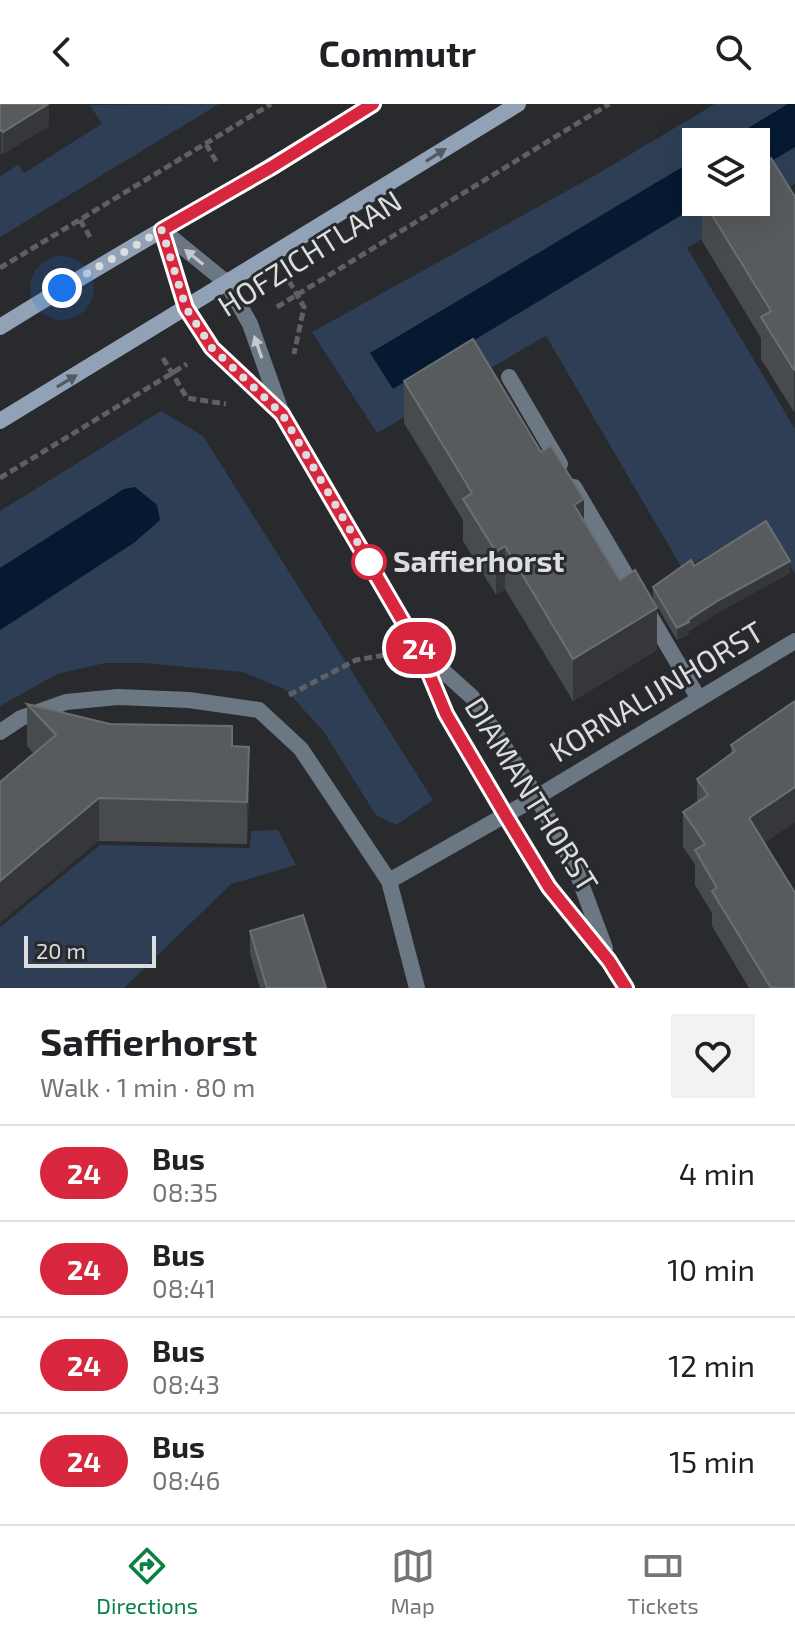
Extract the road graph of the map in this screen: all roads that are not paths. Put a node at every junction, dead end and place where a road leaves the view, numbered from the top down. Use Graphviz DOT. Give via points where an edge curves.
graph roads {
  1 [pos="373,104"];
  2 [pos="518,104"];
  3 [pos="162,230"];
  4 [pos="227,283"];
  5 [pos="186,308"];
  6 [pos="0,327"];
  7 [pos="509,377"];
  8 [pos="282,414"];
  9 [pos="0,421"];
  10 [pos="795,641"];
  11 [pos="419,649"];
  12 [pos="699,699"];
  13 [pos="0,732"];
  14 [pos="537,797"];
  15 [pos="506,816"];
  16 [pos="389,881"];
  17 [pos="609,961"];
  18 [pos="417,988"];
  19 [pos="626,988"];
  1 -- 3 [label="main road"];
  4 -- 2 [label="main road, HOFZICHTLAAN, one-way"];
  4 -- 3 [label="street, DIAMANTHORST, one-way"];
  3 -- 5 [label="street, DIAMANTHORST"];
  3 -- 6 [label="main road"];
  4 -- 5 [label="main road, HOFZICHTLAAN"];
  8 -- 4 [label="street, DIAMANTHORST, one-way" via="250,324"];
  5 -- 8 [label="street, DIAMANTHORST" via="212,348"];
  9 -- 5 [label="main road, HOFZICHTLAAN, one-way"];
  7 -- 12 [label="street"];
  8 -- 11 [label="street, DIAMANTHORST"];
  10 -- 12 [label="street, KORNALIJNHORST"];
  11 -- 14 [label="street, DIAMANTHORST" via="472,697"];
  11 -- 15 [label="street, DIAMANTHORST" via="446,714"];
  12 -- 14 [label="street, KORNALIJNHORST"];
  13 -- 16 [label="street" via="21,718 66,702 118,697 259,710 301,749"];
  14 -- 15 [label="street, KORNALIJNHORST"];
  14 -- 17 [label="street, DIAMANTHORST" via="576,870"];
  15 -- 16 [label="street"];
  15 -- 17 [label="street, DIAMANTHORST" via="549,887"];
  16 -- 18 [label="street"];
  17 -- 19 [label="street, DIAMANTHORST"];
}
